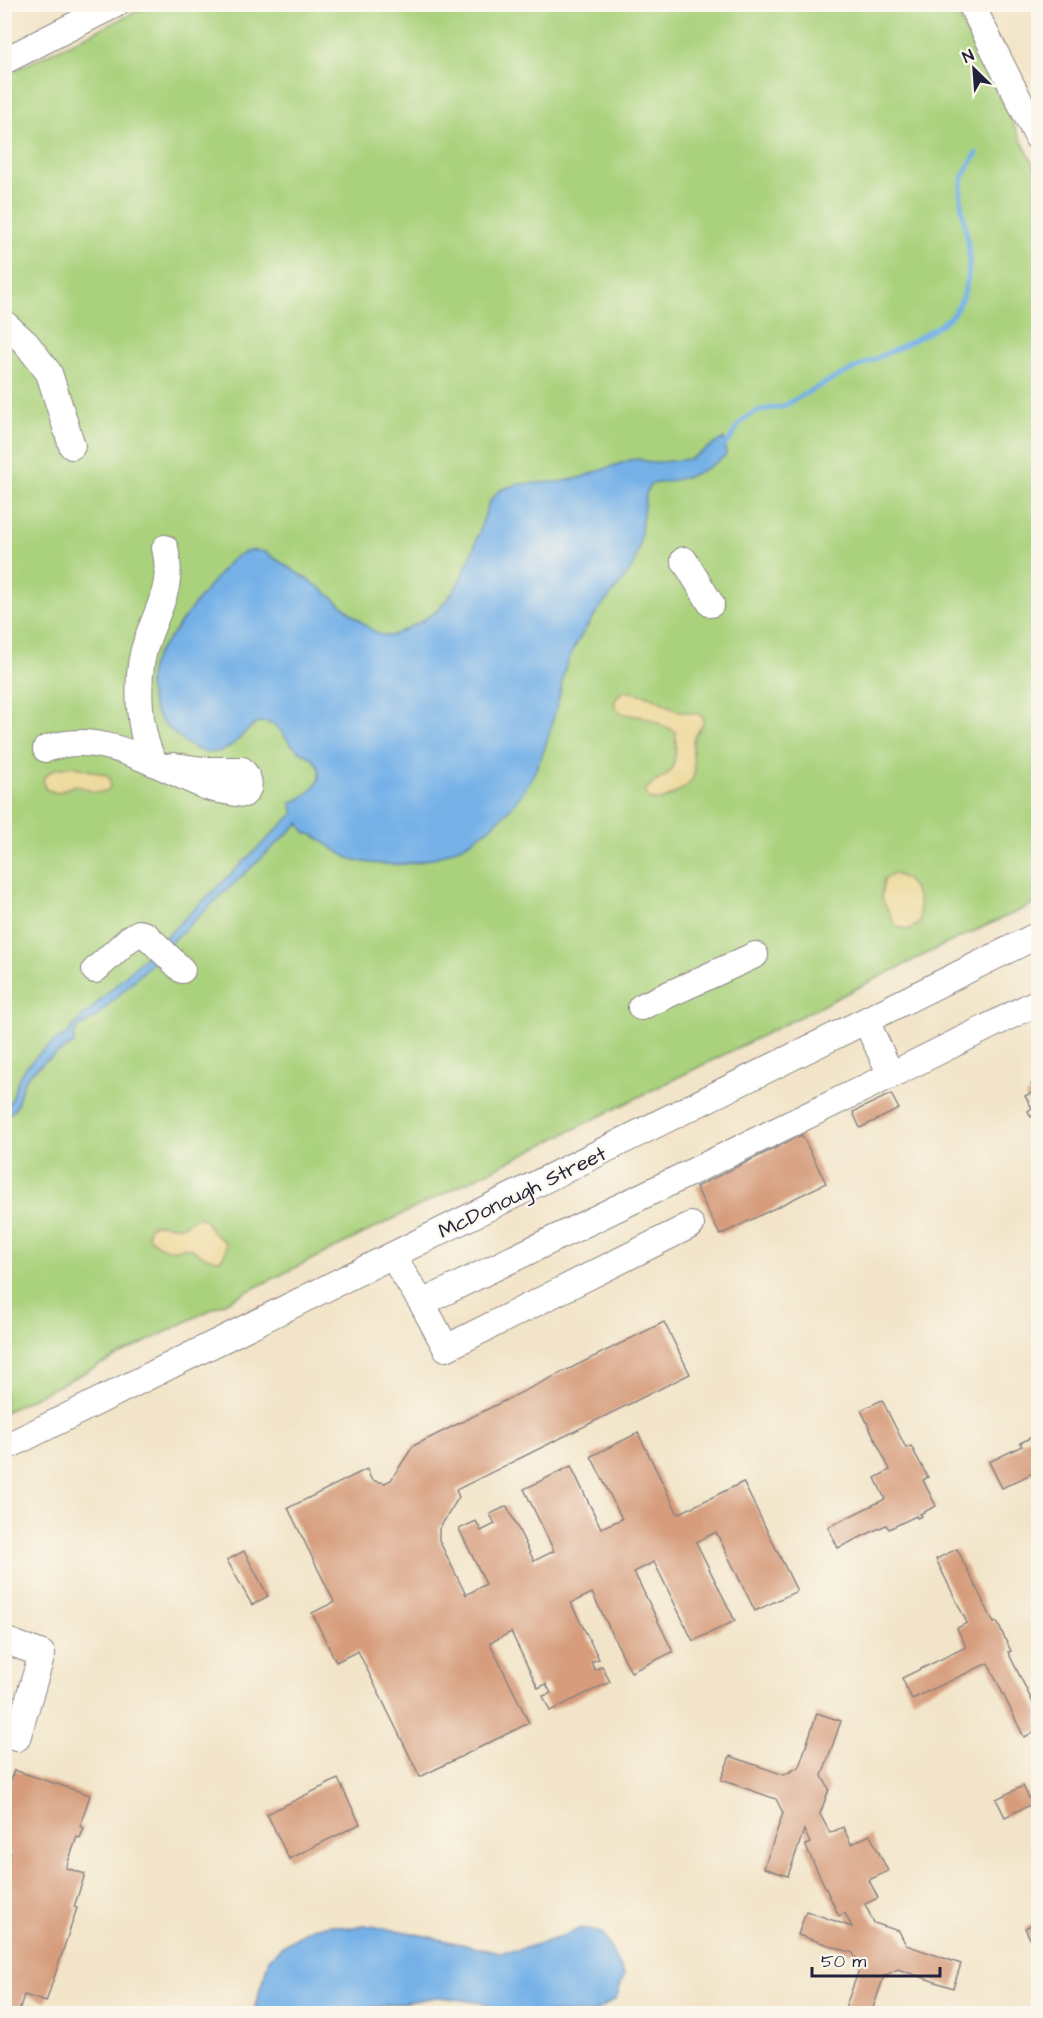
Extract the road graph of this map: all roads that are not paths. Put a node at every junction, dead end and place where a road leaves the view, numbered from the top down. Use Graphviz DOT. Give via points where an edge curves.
graph roads {
  1 [pos="116,4"];
  2 [pos="972,4"];
  3 [pos="4,57"];
  4 [pos="1038,138"];
  5 [pos="4,323"];
  6 [pos="72,446"];
  7 [pos="165,548"];
  8 [pos="684,560"];
  9 [pos="711,604"];
  10 [pos="46,749"];
  11 [pos="1038,935"];
  12 [pos="755,955"];
  13 [pos="177,965"];
  14 [pos="95,970"];
  15 [pos="1038,1002"];
  16 [pos="641,1007"];
  17 [pos="866,1021"];
  18 [pos="891,1075"];
  19 [pos="691,1225"];
  20 [pos="392,1256"];
  21 [pos="422,1303"];
  22 [pos="4,1448"];
  23 [pos="4,1640"];
  24 [pos="4,1734"];
  1 -- 3 [label="street" via="6,60"];
  2 -- 4 [label="street"];
  5 -- 6 [label="street" via="26,343 48,373"];
  7 -- 10 [label="street" via="168,578 146,642 139,693 146,744 161,765 92,744 68,743"];
  8 -- 9 [label="street"];
  11 -- 17 [label="street, McDonough Street"];
  12 -- 16 [label="street"];
  13 -- 14 [label="street" via="142,933"];
  15 -- 18 [label="street"];
  17 -- 18 [label="street"];
  17 -- 20 [label="street, McDonough Street"];
  18 -- 21 [label="street"];
  19 -- 21 [label="street" via="446,1348"];
  20 -- 21 [label="street"];
  20 -- 22 [label="street, McDonough Street"];
  23 -- 24 [label="street" via="42,1654 17,1738"];
}
